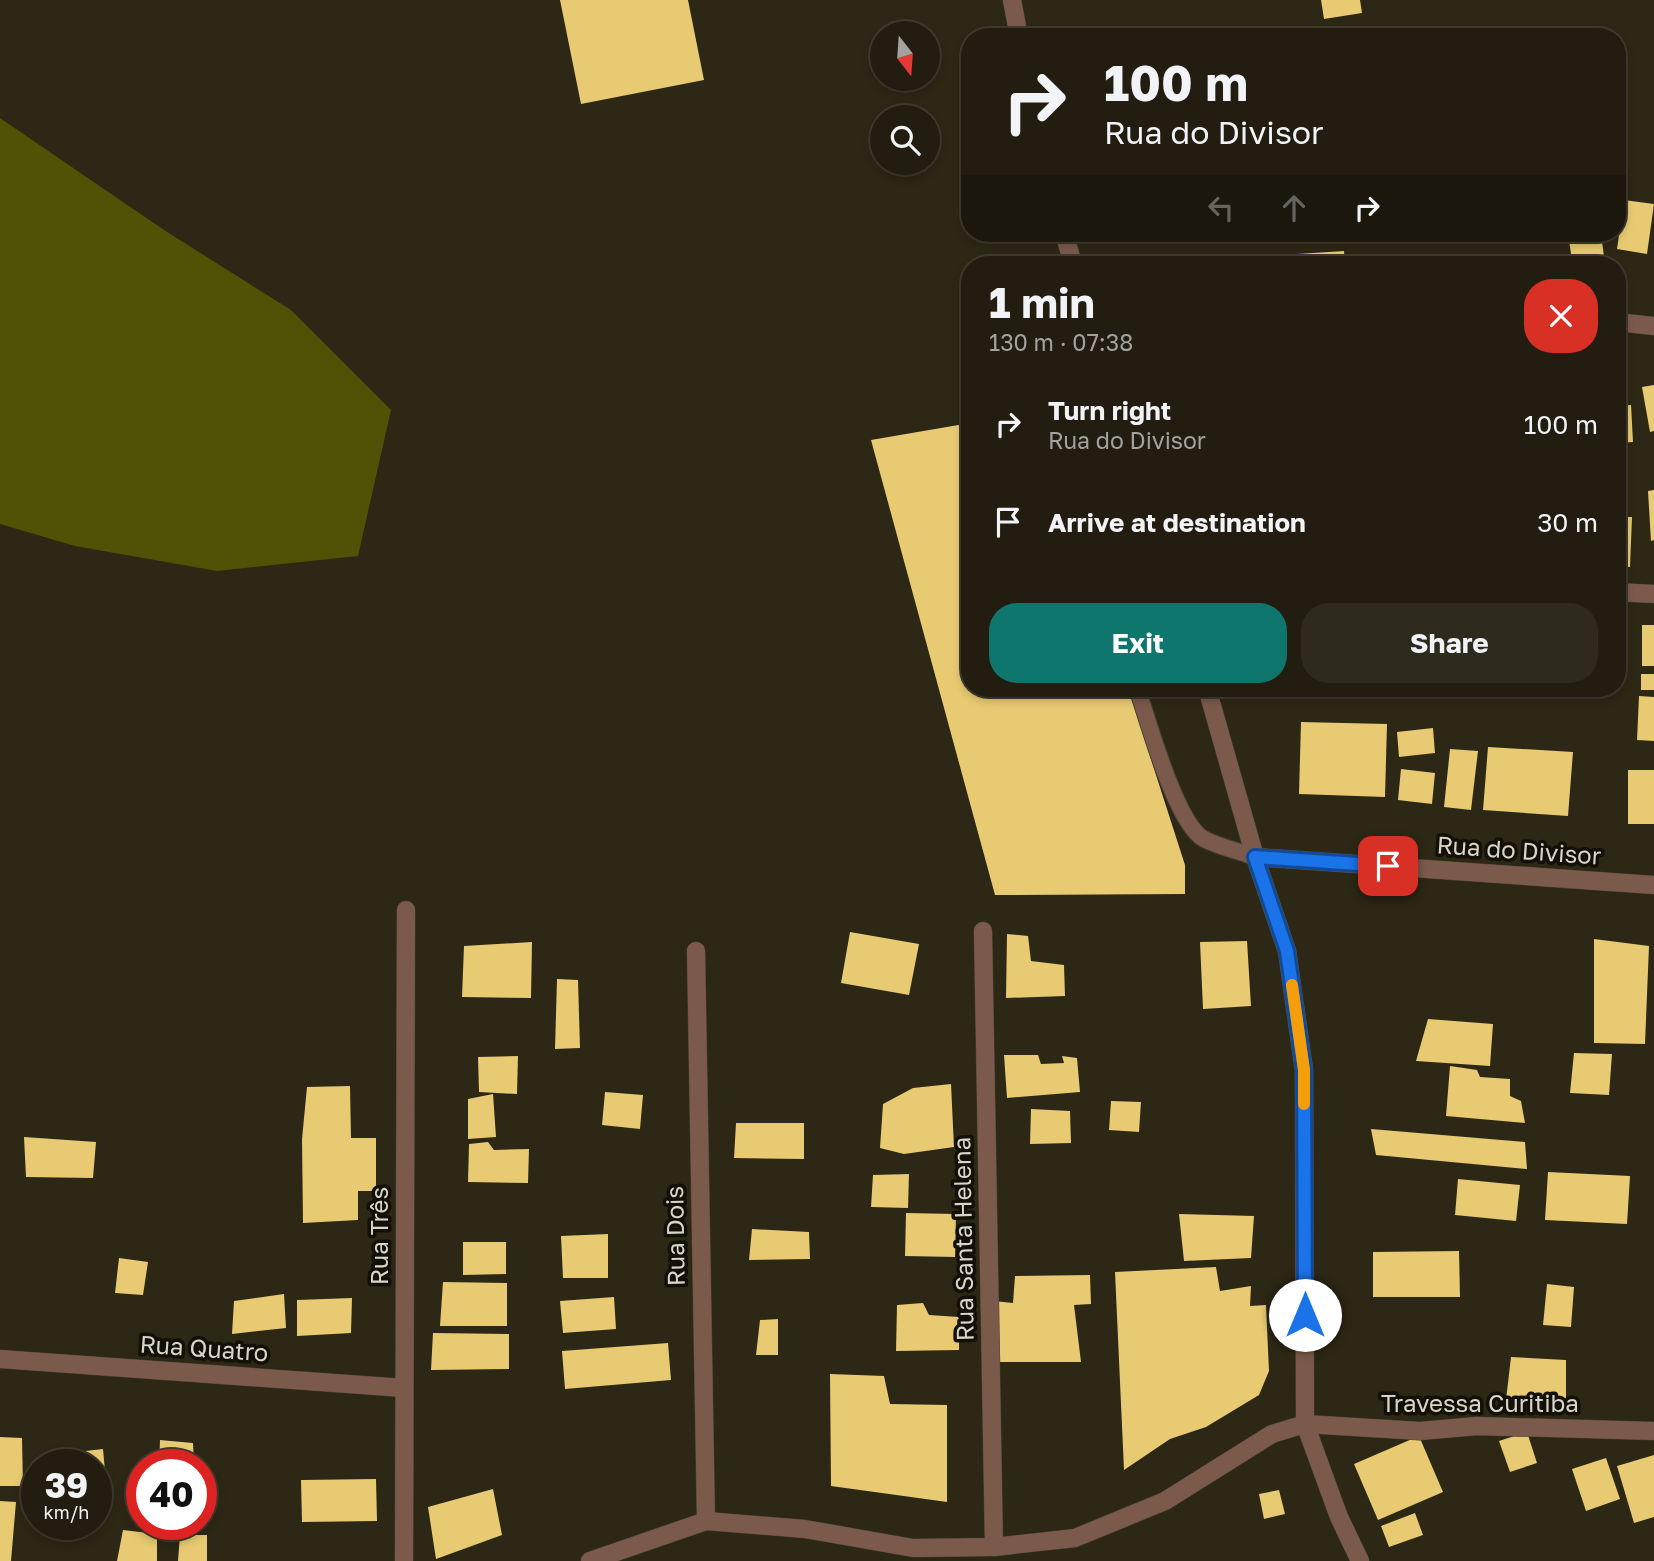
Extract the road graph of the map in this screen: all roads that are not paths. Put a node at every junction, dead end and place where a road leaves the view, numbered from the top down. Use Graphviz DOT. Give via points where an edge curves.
graph roads {
  1 [pos="1012,0"];
  2 [pos="1017,28"];
  3 [pos="1626,323"];
  4 [pos="1654,326"];
  5 [pos="1626,592"];
  6 [pos="1654,594"];
  7 [pos="1140,697"];
  8 [pos="1210,697"];
  9 [pos="1255,857"];
  10 [pos="1654,885"];
  11 [pos="406,911"];
  12 [pos="983,930"];
  13 [pos="696,951"];
  14 [pos="0,1359"];
  15 [pos="404,1388"];
  16 [pos="1305,1424"];
  17 [pos="1654,1432"];
  18 [pos="706,1521"];
  19 [pos="994,1547"];
  20 [pos="404,1561"];
  21 [pos="590,1561"];
  22 [pos="1360,1561"];
  1 -- 2 [label="street"];
  3 -- 4 [label="street"];
  5 -- 6 [label="street"];
  7 -- 9 [label="lane" via="1189,825 1203,839"];
  8 -- 9 [label="street"];
  9 -- 10 [label="street, Rua do Divisor"];
  9 -- 16 [label="street" via="1287,951 1304,1070"];
  11 -- 15 [label="street, Rua Três"];
  12 -- 19 [label="street, Rua Santa Helena"];
  13 -- 18 [label="street, Rua Dois"];
  14 -- 15 [label="street, Rua Quatro"];
  15 -- 20 [label="street, Rua Três"];
  16 -- 17 [label="street, Travessa Curitiba"];
  16 -- 19 [label="street" via="1272,1434 1165,1502 1075,1538"];
  16 -- 22 [label="street"];
  18 -- 19 [label="street" via="805,1529 914,1548"];
  18 -- 21 [label="street"];
}
